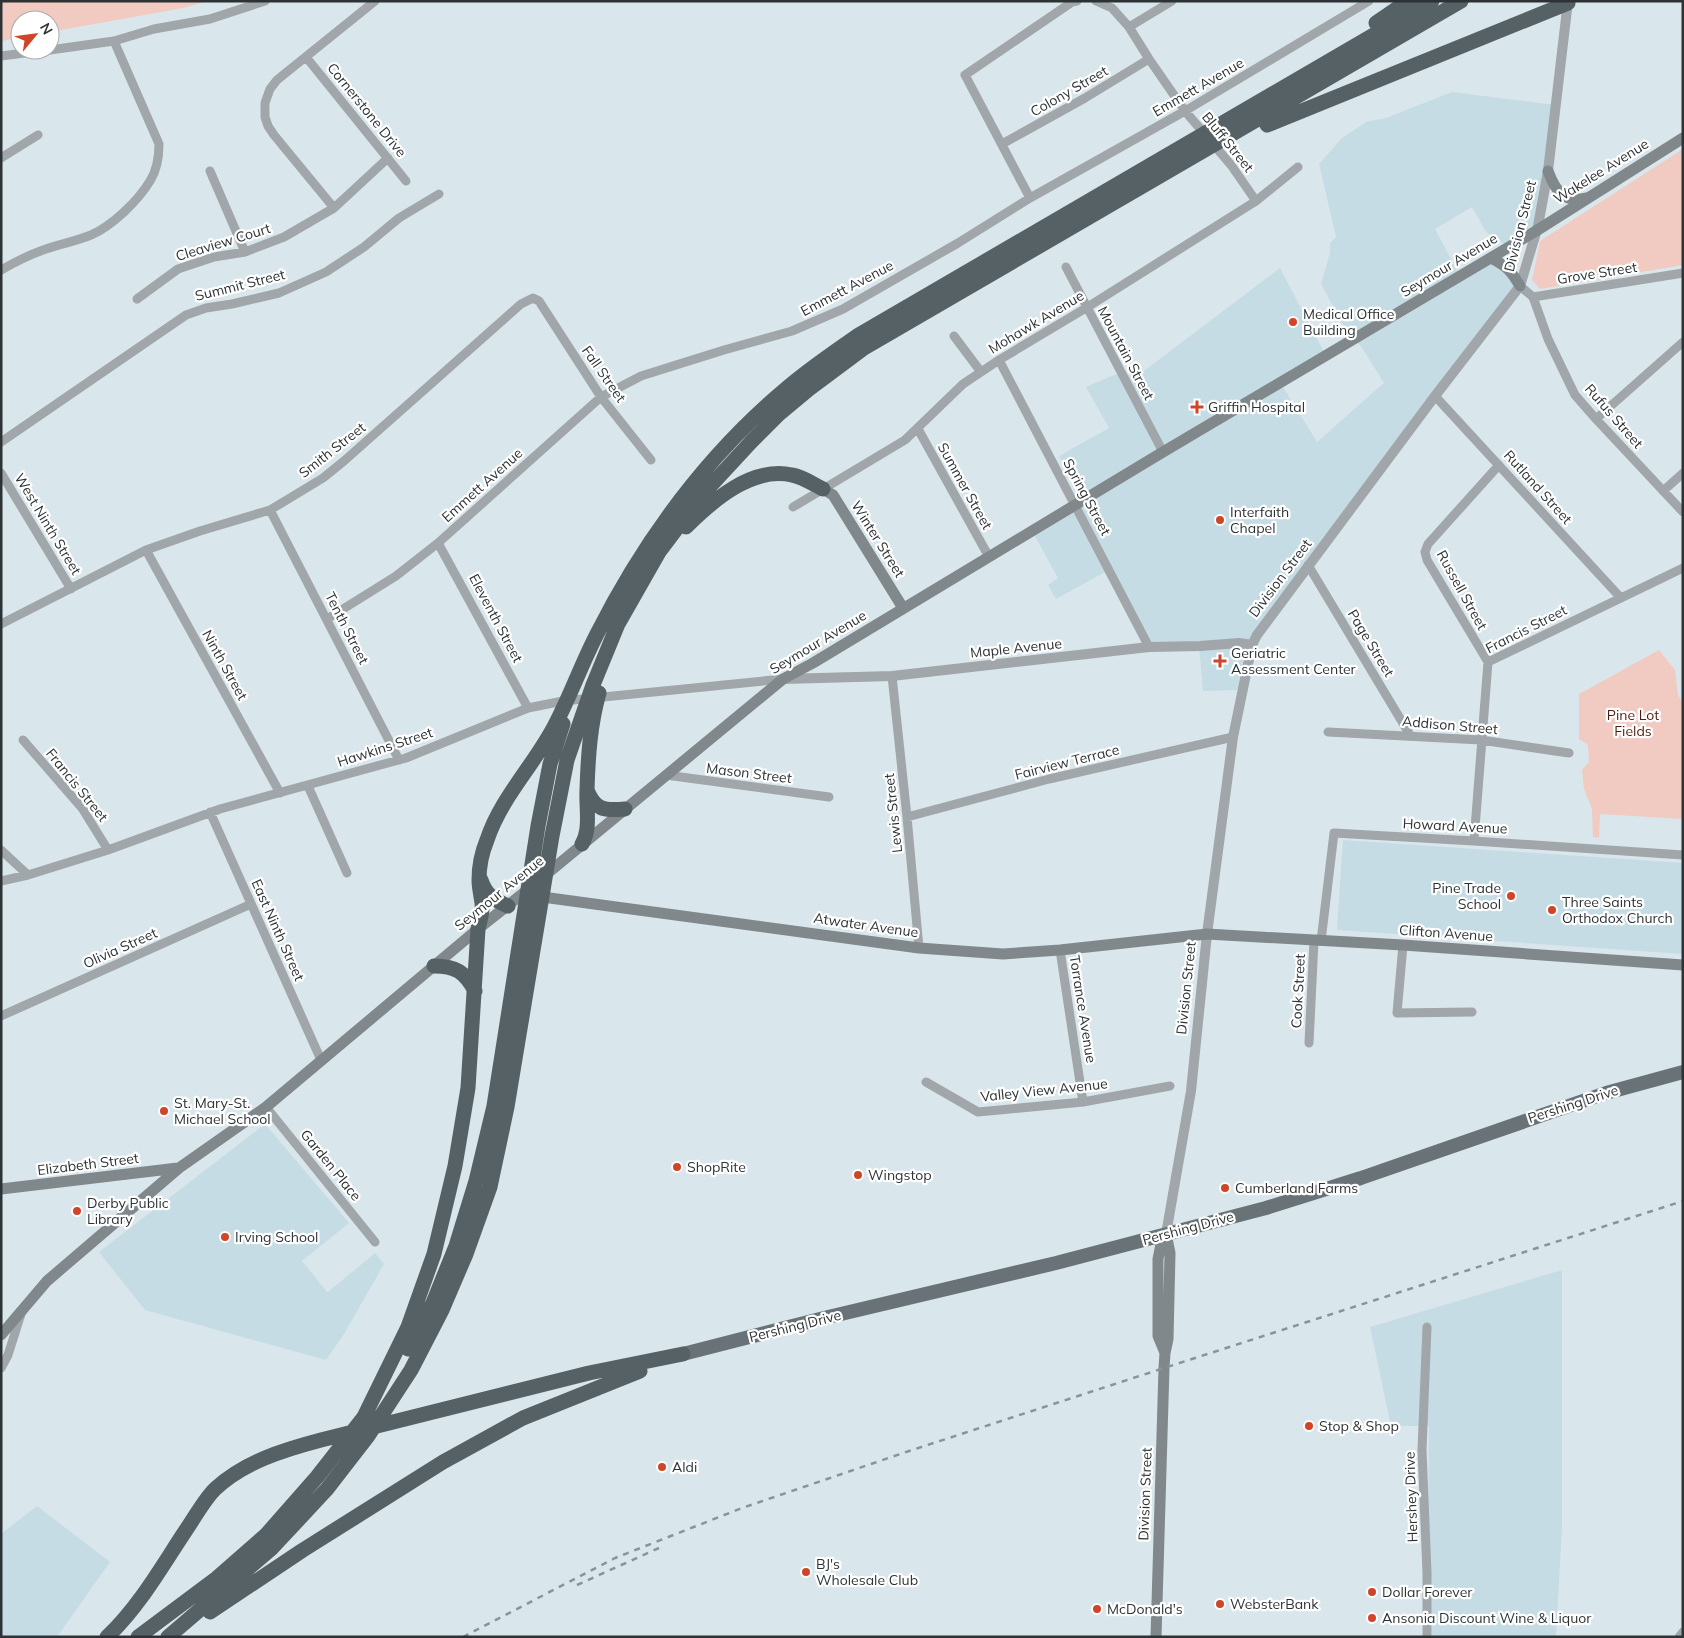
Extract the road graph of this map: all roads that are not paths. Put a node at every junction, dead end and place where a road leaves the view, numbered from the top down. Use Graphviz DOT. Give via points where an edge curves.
graph roads {
  1 [pos="265,1"];
  2 [pos="375,1"];
  3 [pos="1077,1"];
  4 [pos="1096,1"];
  5 [pos="1172,1"];
  6 [pos="1369,1"];
  7 [pos="1408,1"];
  8 [pos="1432,1"];
  9 [pos="1461,1"];
  10 [pos="1569,2"];
  11 [pos="1129,27"];
  12 [pos="114,41"];
  13 [pos="60,48"];
  14 [pos="306,57"];
  15 [pos="1149,59"];
  16 [pos="1185,111"];
  17 [pos="1239,114"];
  18 [pos="38,135"];
  19 [pos="1683,138"];
  20 [pos="1002,144"];
  21 [pos="1,158"];
  22 [pos="388,158"];
  23 [pos="1182,164"];
  24 [pos="1298,167"];
  25 [pos="210,172"];
  26 [pos="1548,172"];
  27 [pos="406,181"];
  28 [pos="439,194"];
  29 [pos="1590,197"];
  30 [pos="1030,198"];
  31 [pos="1256,201"];
  32 [pos="334,208"];
  33 [pos="1536,231"];
  34 [pos="245,252"];
  35 [pos="1491,258"];
  36 [pos="1066,267"];
  37 [pos="1,270"];
  38 [pos="1683,273"];
  39 [pos="1520,286"];
  40 [pos="1532,297"];
  41 [pos="137,299"];
  42 [pos="538,301"];
  43 [pos="1086,308"];
  44 [pos="954,336"];
  45 [pos="1683,342"];
  46 [pos="999,360"];
  47 [pos="981,372"];
  48 [pos="1435,396"];
  49 [pos="601,397"];
  50 [pos="1596,419"];
  51 [pos="918,429"];
  52 [pos="1,442"];
  53 [pos="1163,452"];
  54 [pos="651,460"];
  55 [pos="1499,465"];
  56 [pos="1,473"];
  57 [pos="1683,473"];
  58 [pos="823,489"];
  59 [pos="1663,491"];
  60 [pos="1075,505"];
  61 [pos="793,507"];
  62 [pos="270,510"];
  63 [pos="1683,512"];
  64 [pos="438,543"];
  65 [pos="146,550"];
  66 [pos="659,552"];
  67 [pos="989,557"];
  68 [pos="1308,565"];
  69 [pos="1683,568"];
  70 [pos="71,589"];
  71 [pos="1620,598"];
  72 [pos="903,608"];
  73 [pos="327,619"];
  74 [pos="1,624"];
  75 [pos="618,624"];
  76 [pos="597,634"];
  77 [pos="1252,644"];
  78 [pos="1149,647"];
  79 [pos="1488,662"];
  80 [pos="892,676"];
  81 [pos="783,679"];
  82 [pos="528,708"];
  83 [pos="1328,732"];
  84 [pos="1410,735"];
  85 [pos="1233,737"];
  86 [pos="23,740"];
  87 [pos="1481,740"];
  88 [pos="1569,753"];
  89 [pos="399,760"];
  90 [pos="666,775"];
  91 [pos="308,786"];
  92 [pos="587,790"];
  93 [pos="280,793"];
  94 [pos="829,797"];
  95 [pos="625,809"];
  96 [pos="210,812"];
  97 [pos="907,817"];
  98 [pos="1474,840"];
  99 [pos="582,844"];
  100 [pos="1,850"];
  101 [pos="108,850"];
  102 [pos="1683,855"];
  103 [pos="347,873"];
  104 [pos="480,874"];
  105 [pos="28,875"];
  106 [pos="1,881"];
  107 [pos="516,900"];
  108 [pos="251,904"];
  109 [pos="478,929"];
  110 [pos="1207,934"];
  111 [pos="1318,941"];
  112 [pos="1403,945"];
  113 [pos="919,948"];
  114 [pos="1060,950"];
  115 [pos="1683,965"];
  116 [pos="434,966"];
  117 [pos="475,991"];
  118 [pos="1472,1012"];
  119 [pos="1,1016"];
  120 [pos="1309,1043"];
  121 [pos="321,1060"];
  122 [pos="1683,1072"];
  123 [pos="926,1082"];
  124 [pos="1170,1086"];
  125 [pos="1083,1102"];
  126 [pos="266,1107"];
  127 [pos="179,1168"];
  128 [pos="1,1189"];
  129 [pos="1166,1234"];
  130 [pos="375,1242"];
  131 [pos="22,1309"];
  132 [pos="1427,1327"];
  133 [pos="1,1335"];
  134 [pos="684,1354"];
  135 [pos="1,1368"];
  136 [pos="393,1379"];
  137 [pos="1683,1632"];
  138 [pos="107,1637"];
  139 [pos="138,1637"];
  140 [pos="168,1637"];
  141 [pos="174,1637"];
  142 [pos="1156,1637"];
  143 [pos="1428,1637"];
  144 [pos="1679,1637"];
  1 -- 12 [label="street" via="210,19 154,29"];
  2 -- 14 [label="street"];
  3 -- 20 [label="street" via="965,75"];
  4 -- 11 [label="street, Bluff Street" via="1112,8"];
  5 -- 11 [label="street"];
  6 -- 16 [label="street, Emmett Avenue"];
  7 -- 17 [label="highway" via="1304,65"];
  8 -- 17 [label="highway"];
  9 -- 23 [label="highway"];
  10 -- 23 [label="highway" via="1275,120"];
  10 -- 26 [label="street, Division Street"];
  11 -- 15 [label="street, Bluff Street"];
  12 -- 13 [label="street"];
  12 -- 37 [label="street" via="159,144 156,168 150,181 134,201 98,231 46,249"];
  14 -- 22 [label="street, Cornerstone Drive"];
  14 -- 32 [label="street" via="270,89 265,117 274,135"];
  15 -- 16 [label="street, Bluff Street"];
  15 -- 20 [label="street, Colony Street"];
  16 -- 30 [label="street, Emmett Avenue"];
  16 -- 31 [label="street, Bluff Street" via="1231,164"];
  17 -- 76 [label="highway" via="857,336 787,387 739,431 691,485 634,566"];
  18 -- 21 [label="street"];
  19 -- 29 [label="main road, Wakelee Avenue"];
  20 -- 30 [label="street"];
  22 -- 27 [label="street, Cornerstone Drive"];
  22 -- 32 [label="street, Cleaview Court"];
  23 -- 66 [label="highway" via="889,332 840,365 786,408 751,442 702,494"];
  24 -- 31 [label="street, Mohawk Avenue"];
  25 -- 34 [label="street"];
  26 -- 29 [label="main road" via="1560,194 1577,199"];
  26 -- 33 [label="street, Division Street"];
  28 -- 52 [label="street, Summit Street" via="399,218 326,272 279,293 186,315"];
  29 -- 33 [label="main road, Wakelee Avenue"];
  30 -- 49 [label="street, Emmett Avenue" via="843,309 792,331 641,376"];
  31 -- 43 [label="street, Mohawk Avenue"];
  32 -- 34 [label="street, Cleaview Court" via="284,237"];
  33 -- 35 [label="main road, Seymour Avenue"];
  33 -- 39 [label="street, Division Street"];
  34 -- 41 [label="street, Cleaview Court" via="214,257 178,269"];
  35 -- 39 [label="main road" via="1506,266"];
  35 -- 53 [label="main road, Seymour Avenue"];
  36 -- 43 [label="street, Mountain Street"];
  38 -- 40 [label="street, Grove Street"];
  39 -- 40 [label="street"];
  39 -- 48 [label="street, Division Street"];
  40 -- 50 [label="street, Rufus Street" via="1548,339 1576,395"];
  42 -- 49 [label="street, Fall Street"];
  42 -- 62 [label="street, Smith Street" via="532,298 521,304 344,462"];
  43 -- 46 [label="street, Mohawk Avenue"];
  43 -- 53 [label="street, Mountain Street"];
  44 -- 47 [label="street"];
  45 -- 50 [label="street"];
  46 -- 47 [label="street, Mohawk Avenue"];
  46 -- 60 [label="street, Spring Street"];
  47 -- 51 [label="street, Mohawk Avenue" via="955,392"];
  48 -- 55 [label="street, Rutland Street"];
  48 -- 68 [label="street, Division Street"];
  49 -- 54 [label="street, Fall Street"];
  49 -- 64 [label="street, Emmett Avenue"];
  50 -- 59 [label="street, Rufus Street"];
  51 -- 58 [label="street, Mohawk Avenue"];
  51 -- 67 [label="street, Summer Street"];
  53 -- 60 [label="main road, Seymour Avenue"];
  55 -- 71 [label="street, Rutland Street"];
  55 -- 79 [label="street, Russell Street" via="1428,544 1426,552 1427,560"];
  56 -- 70 [label="street, West Ninth Street"];
  57 -- 59 [label="street"];
  58 -- 61 [label="street, Mohawk Avenue"];
  58 -- 66 [label="highway" via="790,474 754,478 710,506"];
  58 -- 72 [label="main road, Winter Street" via="834,495"];
  59 -- 63 [label="street, Rufus Street"];
  60 -- 67 [label="main road, Seymour Avenue"];
  60 -- 78 [label="street, Spring Street"];
  62 -- 65 [label="street, Smith Street"];
  62 -- 73 [label="street, Tenth Street"];
  64 -- 73 [label="street, Emmett Avenue" via="396,576"];
  64 -- 82 [label="street, Eleventh Street"];
  65 -- 70 [label="street, Smith Street"];
  65 -- 93 [label="street, Ninth Street"];
  66 -- 75 [label="highway"];
  67 -- 72 [label="main road, Seymour Avenue"];
  68 -- 77 [label="street, Division Street"];
  68 -- 84 [label="street, Page Street"];
  69 -- 71 [label="street, Francis Street"];
  70 -- 74 [label="street, Smith Street"];
  71 -- 79 [label="street, Francis Street"];
  72 -- 81 [label="main road, Seymour Avenue"];
  73 -- 89 [label="street, Tenth Street"];
  75 -- 92 [label="highway" via="595,709"];
  75 -- 136 [label="highway" via="567,760 507,1107 490,1187 449,1294 411,1370"];
  76 -- 104 [label="highway" via="556,724 493,825"];
  76 -- 136 [label="highway" via="550,764 494,1106 476,1181 456,1246 433,1303"];
  77 -- 78 [label="street, Maple Avenue"];
  77 -- 85 [label="street, Division Street"];
  78 -- 80 [label="street, Maple Avenue"];
  79 -- 87 [label="street, Francis Street"];
  80 -- 81 [label="street, Maple Avenue"];
  80 -- 97 [label="street, Lewis Street"];
  81 -- 82 [label="street, Hawkins Street" via="563,701"];
  81 -- 90 [label="main road, Seymour Avenue"];
  82 -- 89 [label="street, Hawkins Street"];
  83 -- 84 [label="street, Addison Street"];
  84 -- 87 [label="street, Addison Street"];
  85 -- 97 [label="street, Fairview Terrace" via="1049,779"];
  85 -- 110 [label="street, Division Street"];
  86 -- 101 [label="street, Francis Street" via="82,808"];
  87 -- 88 [label="street, Addison Street"];
  87 -- 98 [label="street, Francis Street"];
  89 -- 91 [label="street, Hawkins Street"];
  90 -- 94 [label="street, Mason Street"];
  90 -- 95 [label="main road, Seymour Avenue"];
  91 -- 93 [label="street, Hawkins Street"];
  91 -- 103 [label="street"];
  92 -- 95 [label="highway" via="596,806 608,810"];
  92 -- 99 [label="highway" via="587,832"];
  93 -- 96 [label="street, Hawkins Street"];
  95 -- 99 [label="main road, Seymour Avenue"];
  96 -- 101 [label="street, Hawkins Street"];
  96 -- 108 [label="street, East Ninth Street"];
  97 -- 113 [label="street, Lewis Street"];
  98 -- 102 [label="street, Howard Avenue"];
  98 -- 111 [label="street, Howard Avenue" via="1334,833"];
  99 -- 107 [label="main road, Seymour Avenue"];
  100 -- 105 [label="street"];
  101 -- 105 [label="street, Hawkins Street"];
  104 -- 107 [label="highway" via="489,895 498,901"];
  104 -- 109 [label="highway" via="482,909"];
  105 -- 106 [label="street, Hawkins Street"];
  107 -- 109 [label="main road, Seymour Avenue"];
  107 -- 113 [label="main road, Atwater Avenue" via="555,898"];
  108 -- 119 [label="street, Olivia Street"];
  108 -- 121 [label="street, East Ninth Street"];
  109 -- 116 [label="main road, Seymour Avenue"];
  109 -- 117 [label="highway"];
  110 -- 111 [label="main road, Clifton Avenue"];
  110 -- 114 [label="main road, Atwater Avenue"];
  110 -- 129 [label="street, Division Street" via="1191,1091"];
  111 -- 112 [label="main road, Clifton Avenue"];
  111 -- 120 [label="street, Cook Street"];
  112 -- 115 [label="main road, Clifton Avenue"];
  112 -- 118 [label="street" via="1398,1013"];
  113 -- 114 [label="main road, Atwater Avenue" via="1003,954"];
  114 -- 125 [label="street, Torrance Avenue"];
  116 -- 117 [label="highway" via="447,966 462,972"];
  116 -- 121 [label="main road, Seymour Avenue"];
  117 -- 136 [label="highway" via="468,1088 456,1166 434,1254"];
  121 -- 126 [label="main road, Seymour Avenue"];
  122 -- 129 [label="main road, Pershing Drive" via="1606,1093 1361,1178"];
  123 -- 125 [label="street, Valley View Avenue" via="978,1112"];
  124 -- 125 [label="street, Valley View Avenue"];
  126 -- 127 [label="main road, Seymour Avenue"];
  126 -- 130 [label="street, Garden Place"];
  127 -- 128 [label="main road, Elizabeth Street"];
  127 -- 131 [label="main road, Seymour Avenue" via="47,1280"];
  129 -- 134 [label="main road, Pershing Drive"];
  129 -- 142 [label="main road, Division Street" via="1158,1259 1158,1336 1164,1353"];
  131 -- 133 [label="main road, Seymour Avenue"];
  131 -- 135 [label="street" via="8,1356"];
  132 -- 143 [label="street, Hershey Drive" via="1422,1450"];
  134 -- 138 [label="highway" via="321,1440 280,1451 244,1468 214,1490 146,1589"];
  134 -- 141 [label="highway" via="522,1418 443,1462"];
  136 -- 139 [label="highway" via="332,1460 266,1535 217,1578"];
  136 -- 140 [label="highway" via="368,1436 328,1489 272,1548"];
  137 -- 144 [label="street"];
}
